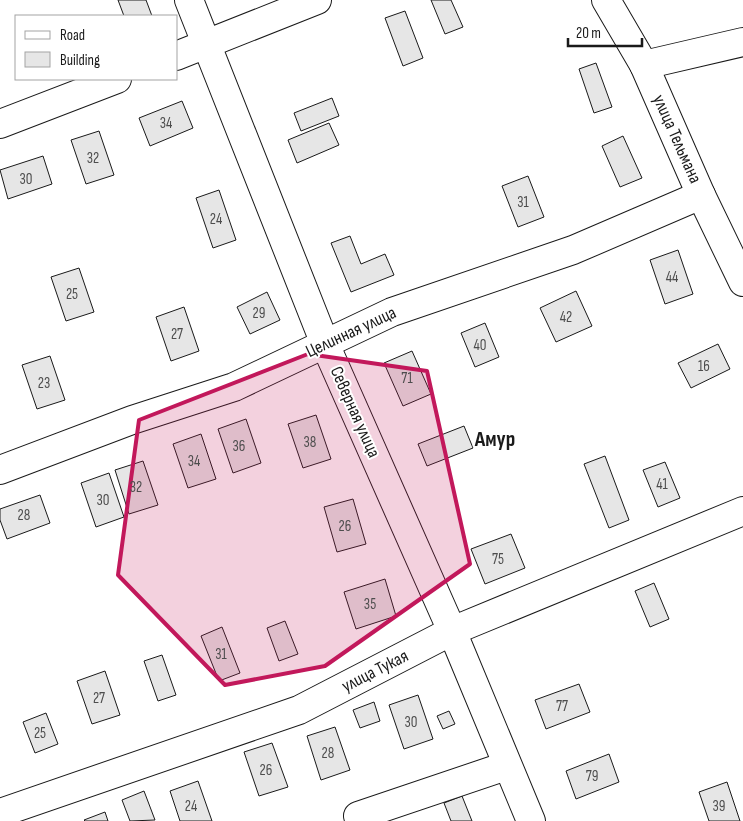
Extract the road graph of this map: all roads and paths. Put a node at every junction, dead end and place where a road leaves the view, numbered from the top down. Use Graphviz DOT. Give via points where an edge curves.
graph roads {
  1 [pos="189,0"];
  2 [pos="317,0"];
  3 [pos="606,0"];
  4 [pos="743,42"];
  5 [pos="206,44"];
  6 [pos="178,55"];
  7 [pos="644,65"];
  8 [pos="114,80"];
  9 [pos="0,124"];
  10 [pos="701,195"];
  11 [pos="743,282"];
  12 [pos="325,344"];
  13 [pos="0,470"];
  14 [pos="743,511"];
  15 [pos="452,632"];
  16 [pos="506,766"];
  17 [pos="0,814"];
  18 [pos="358,816"];
  19 [pos="531,821"];
  1 -- 5 [label="street, Северная улица"];
  2 -- 5 [label="street"];
  3 -- 7 [label="street, улица Тельмана"];
  4 -- 7 [label="street"];
  5 -- 6 [label="street"];
  5 -- 12 [label="street, Северная улица"];
  7 -- 10 [label="street, улица Тельмана"];
  8 -- 9 [label="street"];
  10 -- 11 [label="street, улица Тельмана"];
  10 -- 12 [label="street, Целинная улица" via="573,250 392,312"];
  12 -- 13 [label="street, Целинная улица" via="234,387 132,420"];
  12 -- 15 [label="street, Северная улица"];
  14 -- 15 [label="street, улица Тукая"];
  15 -- 16 [label="street, Северная улица"];
  15 -- 17 [label="street, улица Тукая" via="299,710"];
  16 -- 18 [label="street"];
  16 -- 19 [label="street, Северная улица"];
}
